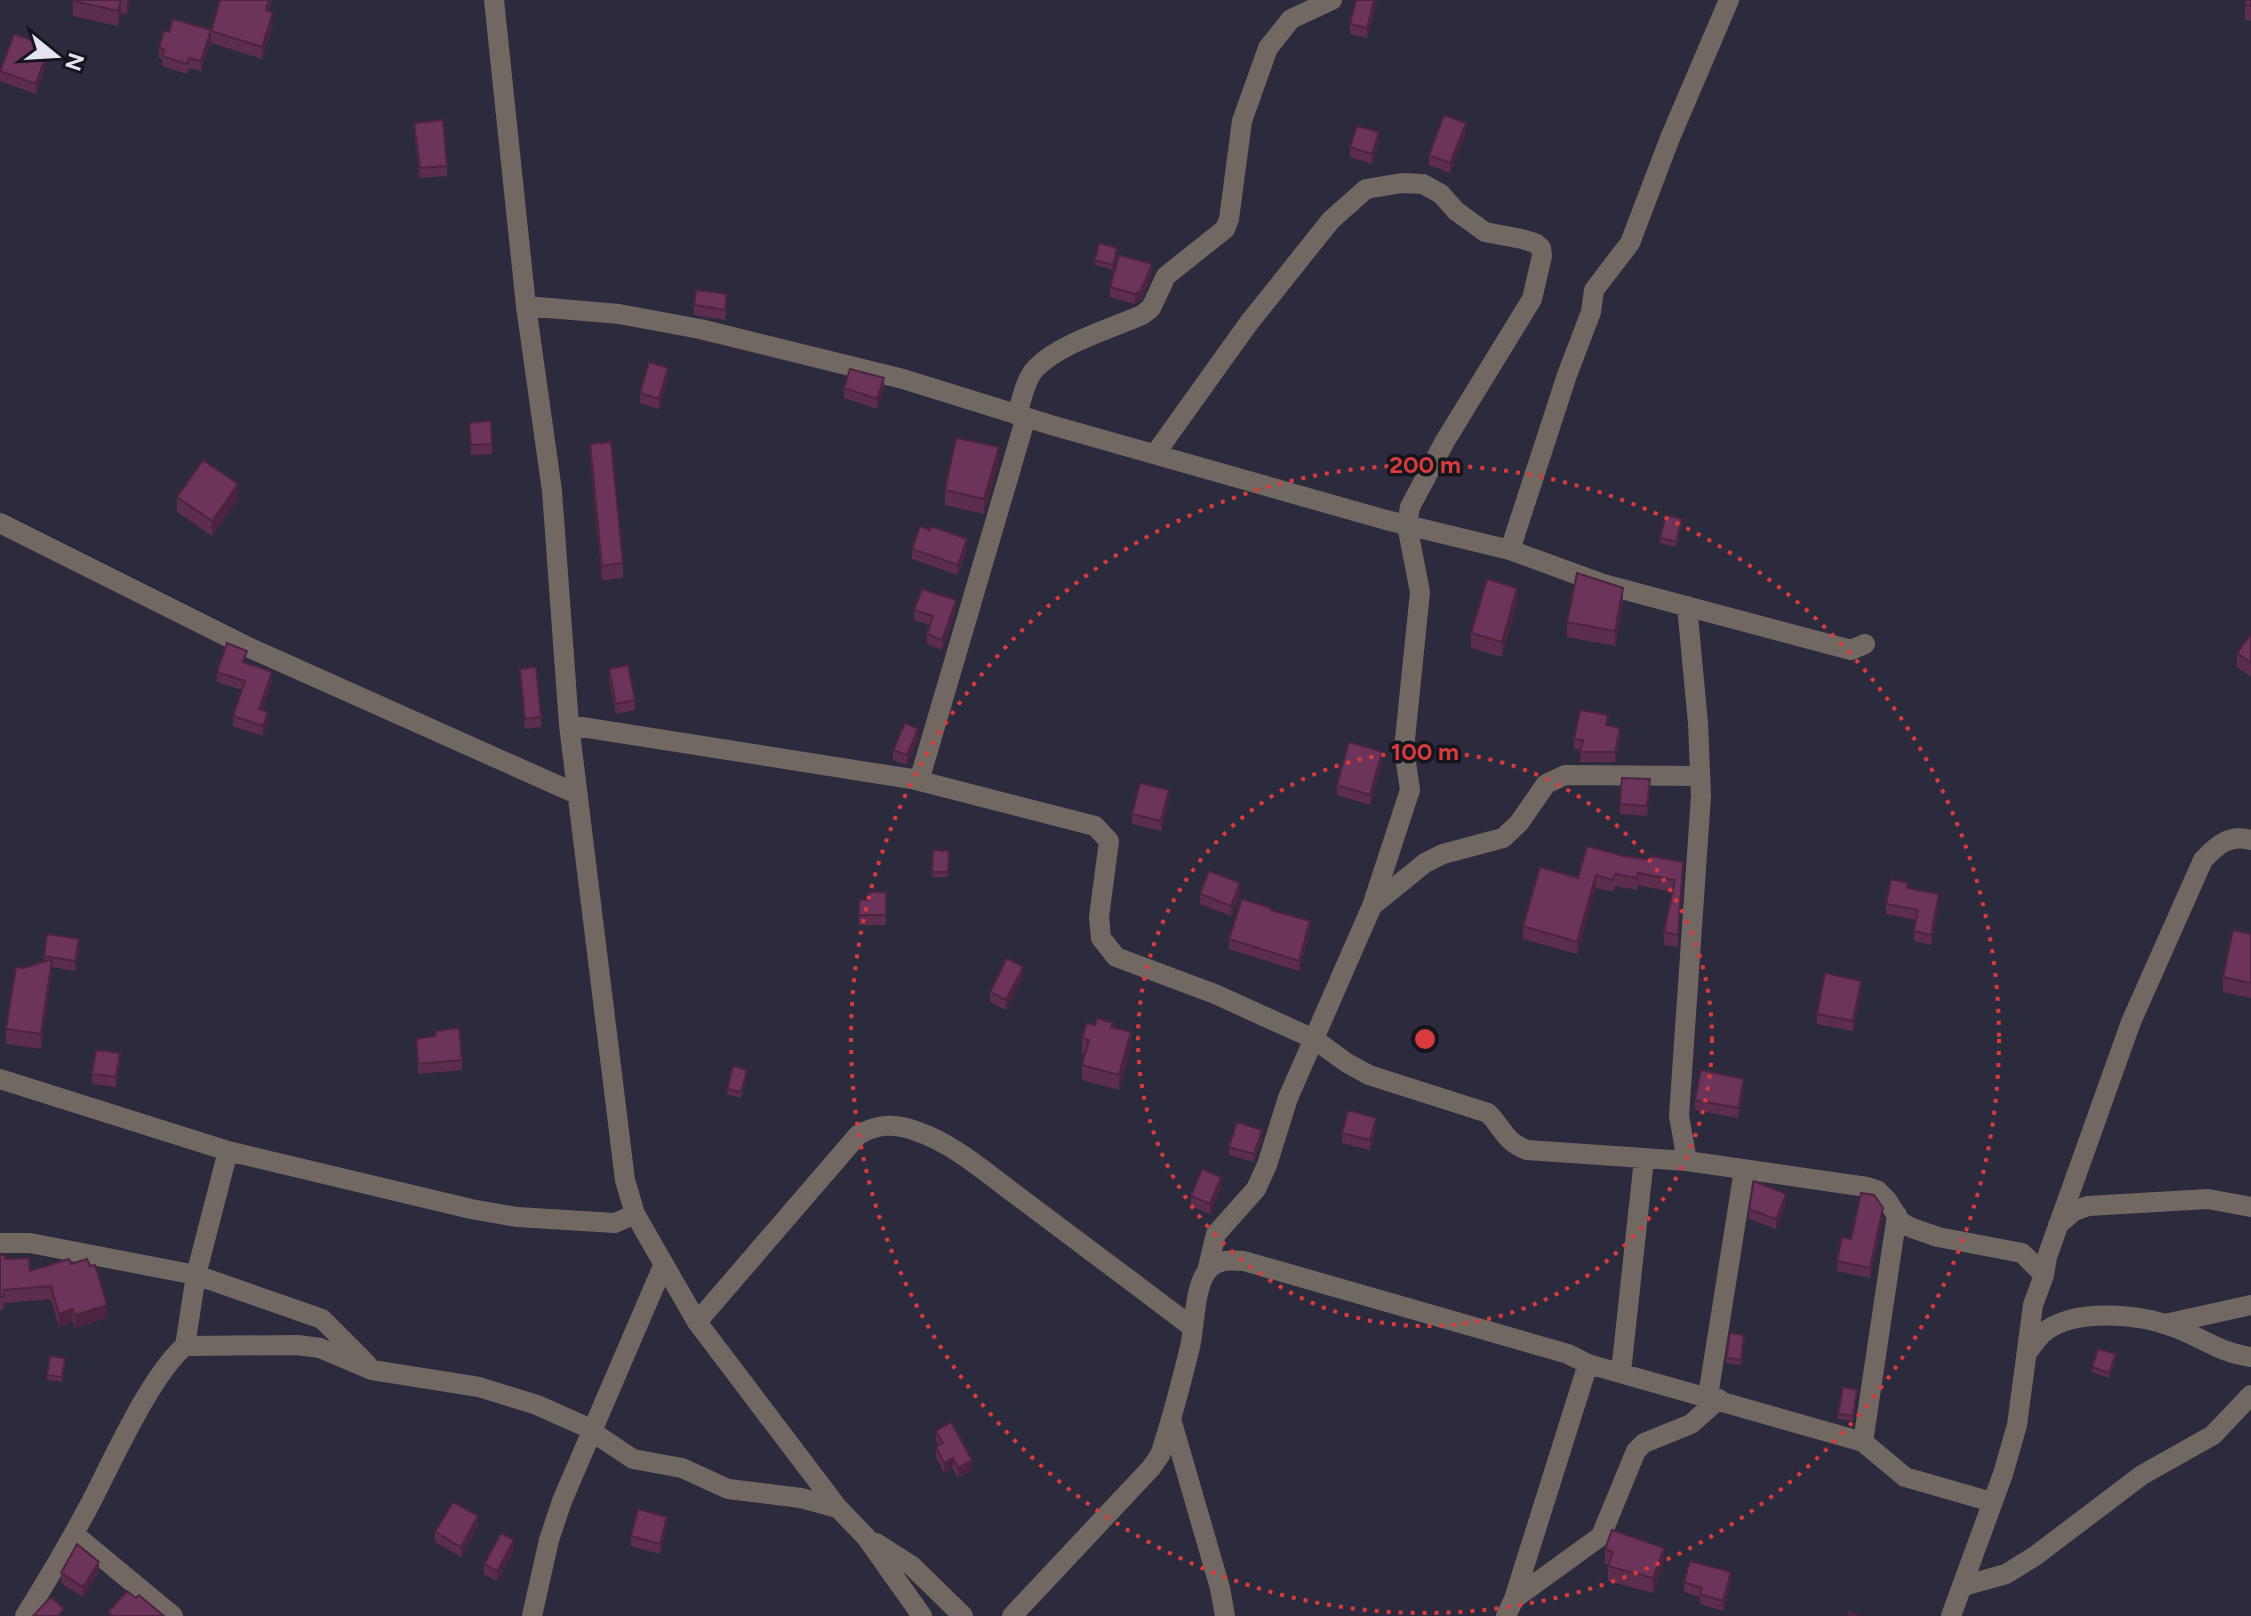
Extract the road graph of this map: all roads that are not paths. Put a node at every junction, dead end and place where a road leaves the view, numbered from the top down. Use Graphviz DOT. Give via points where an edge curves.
graph roads {
  1 [pos="494,0"];
  2 [pos="1332,0"];
  3 [pos="1729,0"];
  4 [pos="526,306"];
  5 [pos="1022,416"];
  6 [pos="1155,454"];
  7 [pos="0,523"];
  8 [pos="1407,525"];
  9 [pos="1510,550"];
  10 [pos="1687,606"];
  11 [pos="1865,644"];
  12 [pos="569,725"];
  13 [pos="1700,776"];
  14 [pos="919,781"];
  15 [pos="577,794"];
  16 [pos="2251,840"];
  17 [pos="1372,906"];
  18 [pos="1314,1039"];
  19 [pos="0,1079"];
  20 [pos="228,1151"];
  21 [pos="1644,1159"];
  22 [pos="1687,1161"];
  23 [pos="1744,1170"];
  24 [pos="2251,1207"];
  25 [pos="635,1214"];
  26 [pos="1897,1215"];
  27 [pos="2058,1225"];
  28 [pos="0,1243"];
  29 [pos="663,1266"];
  30 [pos="1207,1271"];
  31 [pos="196,1275"];
  32 [pos="2044,1275"];
  33 [pos="2251,1305"];
  34 [pos="697,1322"];
  35 [pos="2165,1324"];
  36 [pos="1193,1328"];
  37 [pos="185,1346"];
  38 [pos="2026,1354"];
  39 [pos="2251,1357"];
  40 [pos="1588,1364"];
  41 [pos="372,1370"];
  42 [pos="1621,1372"];
  43 [pos="2251,1395"];
  44 [pos="1714,1398"];
  45 [pos="1171,1419"];
  46 [pos="594,1431"];
  47 [pos="1863,1442"];
  48 [pos="1992,1502"];
  49 [pos="838,1508"];
  50 [pos="74,1534"];
  51 [pos="866,1537"];
  52 [pos="1963,1586"];
  53 [pos="1510,1607"];
  54 [pos="25,1616"];
  55 [pos="173,1616"];
  56 [pos="532,1616"];
  57 [pos="922,1616"];
  58 [pos="963,1616"];
  59 [pos="1012,1616"];
  60 [pos="1225,1616"];
  61 [pos="1951,1616"];
  1 -- 4 [label="street"];
  2 -- 5 [label="street" via="1291,19 1268,48 1242,121 1225,229 1166,276 1142,315 1063,349 1035,368 1026,385"];
  3 -- 9 [label="street" via="1630,243 1594,290"];
  4 -- 5 [label="street" via="619,314 700,329 903,379"];
  4 -- 12 [label="street" via="552,491"];
  5 -- 6 [label="street"];
  5 -- 14 [label="street"];
  6 -- 8 [label="street"];
  6 -- 8 [label="street" via="1331,220 1366,189 1423,184 1485,232 1535,243 1542,256 1532,299 1419,486"];
  7 -- 15 [label="street" via="250,648"];
  8 -- 9 [label="street"];
  8 -- 17 [label="street" via="1420,592 1404,749 1410,790"];
  9 -- 10 [label="street" via="1603,584"];
  10 -- 11 [label="street" via="1851,650"];
  10 -- 13 [label="street"];
  12 -- 14 [label="street"];
  12 -- 15 [label="street"];
  13 -- 17 [label="street" via="1565,775 1546,784 1503,838 1425,863"];
  13 -- 22 [label="street" via="1679,1116"];
  14 -- 18 [label="street" via="1095,826 1109,841 1101,938 1116,957"];
  15 -- 25 [label="street" via="625,1180"];
  16 -- 27 [label="street" via="2230,839 2203,860 2131,1022"];
  17 -- 18 [label="street"];
  18 -- 21 [label="street" via="1369,1075 1488,1113 1507,1140 1527,1150"];
  18 -- 30 [label="street" via="1256,1189 1216,1234"];
  19 -- 20 [label="street"];
  20 -- 25 [label="street" via="517,1217 615,1223"];
  20 -- 31 [label="street"];
  21 -- 22 [label="street"];
  21 -- 42 [label="street"];
  22 -- 23 [label="street"];
  23 -- 26 [label="street" via="1867,1187 1877,1190"];
  23 -- 44 [label="street"];
  24 -- 27 [label="street" via="2208,1199 2088,1206"];
  25 -- 29 [label="street"];
  26 -- 32 [label="street" via="1912,1228 1938,1237 2022,1253"];
  26 -- 47 [label="street"];
  27 -- 32 [label="street"];
  28 -- 31 [label="street" via="30,1243"];
  29 -- 34 [label="street"];
  29 -- 46 [label="street"];
  30 -- 36 [label="street"];
  30 -- 40 [label="street" via="1218,1262 1244,1261"];
  31 -- 37 [label="street"];
  31 -- 41 [label="street" via="322,1319"];
  32 -- 38 [label="street" via="2033,1305"];
  33 -- 35 [label="street"];
  34 -- 36 [label="street" via="858,1135 890,1125 933,1138 972,1163"];
  34 -- 49 [label="street"];
  35 -- 38 [label="street" via="2102,1315 2079,1319 2044,1333"];
  35 -- 39 [label="street" via="2218,1350"];
  36 -- 45 [label="street"];
  37 -- 41 [label="street" via="308,1346"];
  37 -- 50 [label="street" via="145,1401"];
  38 -- 48 [label="street" via="2017,1425"];
  40 -- 42 [label="street"];
  40 -- 53 [label="street"];
  41 -- 46 [label="street" via="479,1387"];
  42 -- 44 [label="street"];
  43 -- 52 [label="street" via="2213,1435 2142,1475 2035,1556 2006,1574"];
  44 -- 47 [label="street"];
  44 -- 53 [label="street" via="1691,1424 1636,1451 1601,1536"];
  45 -- 59 [label="street" via="1151,1468"];
  45 -- 60 [label="street"];
  46 -- 49 [label="street" via="633,1459 694,1472 728,1489"];
  46 -- 56 [label="street" via="558,1514"];
  47 -- 48 [label="street" via="1905,1477"];
  48 -- 52 [label="street"];
  49 -- 51 [label="street"];
  50 -- 54 [label="street"];
  50 -- 55 [label="street"];
  51 -- 57 [label="street"];
  51 -- 58 [label="street" via="912,1566"];
  52 -- 61 [label="street"];
}
